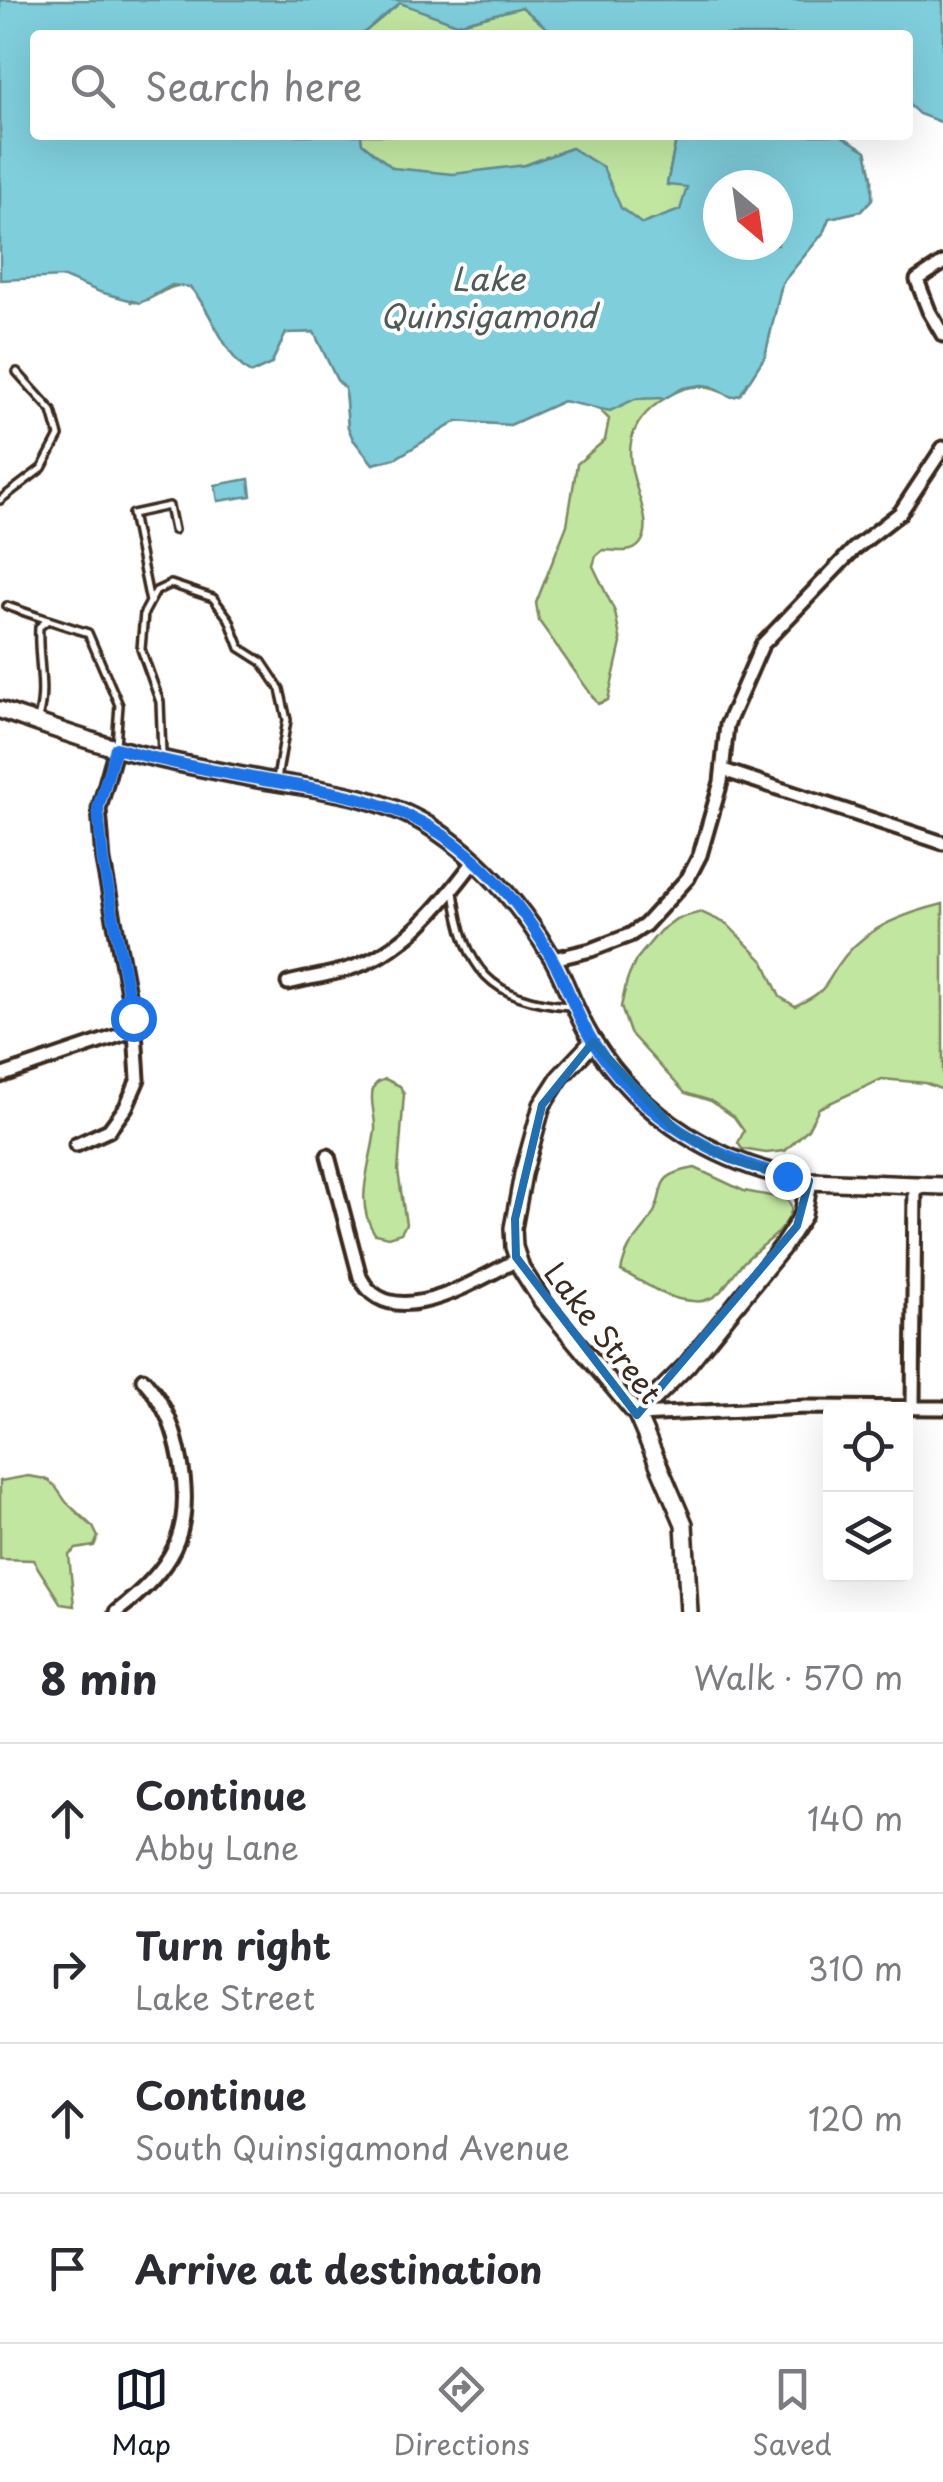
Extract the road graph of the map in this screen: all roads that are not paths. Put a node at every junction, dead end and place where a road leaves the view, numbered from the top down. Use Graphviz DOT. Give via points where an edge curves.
graph roads {
  1 [pos="943,262"];
  2 [pos="943,335"];
  3 [pos="18,372"];
  4 [pos="943,448"];
  5 [pos="0,500"];
  6 [pos="174,530"];
  7 [pos="150,602"];
  8 [pos="7,606"];
  9 [pos="48,620"];
  10 [pos="0,710"];
  11 [pos="37,722"];
  12 [pos="116,748"];
  13 [pos="162,759"];
  14 [pos="723,770"];
  15 [pos="277,782"];
  16 [pos="943,843"];
  17 [pos="475,860"];
  18 [pos="454,888"];
  19 [pos="553,959"];
  20 [pos="288,982"];
  21 [pos="575,1006"];
  22 [pos="135,1030"];
  23 [pos="593,1042"];
  24 [pos="0,1076"];
  25 [pos="76,1146"];
  26 [pos="328,1156"];
  27 [pos="809,1181"];
  28 [pos="916,1185"];
  29 [pos="943,1186"];
  30 [pos="518,1260"];
  31 [pos="143,1378"];
  32 [pos="823,1406"];
  33 [pos="913,1406"];
  34 [pos="943,1408"];
  35 [pos="637,1415"];
  36 [pos="116,1612"];
  37 [pos="689,1612"];
  1 -- 2 [label="street" via="917,280"];
  3 -- 5 [label="lane" via="52,412 59,436 42,468"];
  4 -- 14 [label="street" via="900,513 854,549 762,644 727,725"];
  6 -- 7 [label="lane" via="169,506 132,514"];
  7 -- 13 [label="lane" via="141,648 160,702"];
  7 -- 15 [label="lane" via="171,584 213,598 240,648 262,662 280,689 287,720"];
  8 -- 9 [label="lane"];
  9 -- 11 [label="lane" via="40,628 43,702"];
  9 -- 12 [label="lane" via="88,633 118,705"];
  10 -- 11 [label="main road"];
  11 -- 12 [label="main road"];
  12 -- 13 [label="main road"];
  12 -- 22 [label="street" via="98,808"];
  13 -- 15 [label="main road"];
  14 -- 16 [label="street"];
  14 -- 19 [label="street" via="700,855 668,901 630,935"];
  15 -- 17 [label="main road" via="392,808"];
  17 -- 18 [label="street"];
  17 -- 19 [label="main road"];
  18 -- 20 [label="street" via="408,936 378,956"];
  18 -- 21 [label="lane" via="467,951 493,981 528,1002"];
  19 -- 21 [label="main road"];
  21 -- 23 [label="main road"];
  22 -- 24 [label="street"];
  22 -- 25 [label="street" via="138,1080 126,1107 109,1130"];
  23 -- 27 [label="main road" via="676,1130 728,1158"];
  23 -- 30 [label="main road, Lake Street" via="550,1090 539,1114 514,1227"];
  26 -- 30 [label="street" via="360,1276 381,1301 420,1302"];
  27 -- 28 [label="main road"];
  27 -- 35 [label="main road" via="802,1215 783,1246 687,1365"];
  28 -- 29 [label="main road"];
  28 -- 33 [label="street"];
  30 -- 35 [label="main road, Lake Street" via="542,1300"];
  31 -- 36 [label="street" via="171,1419 185,1486 184,1517 162,1569"];
  32 -- 35 [label="street"];
  33 -- 34 [label="street"];
  35 -- 37 [label="main road, Lake Street" via="684,1524"];
}
